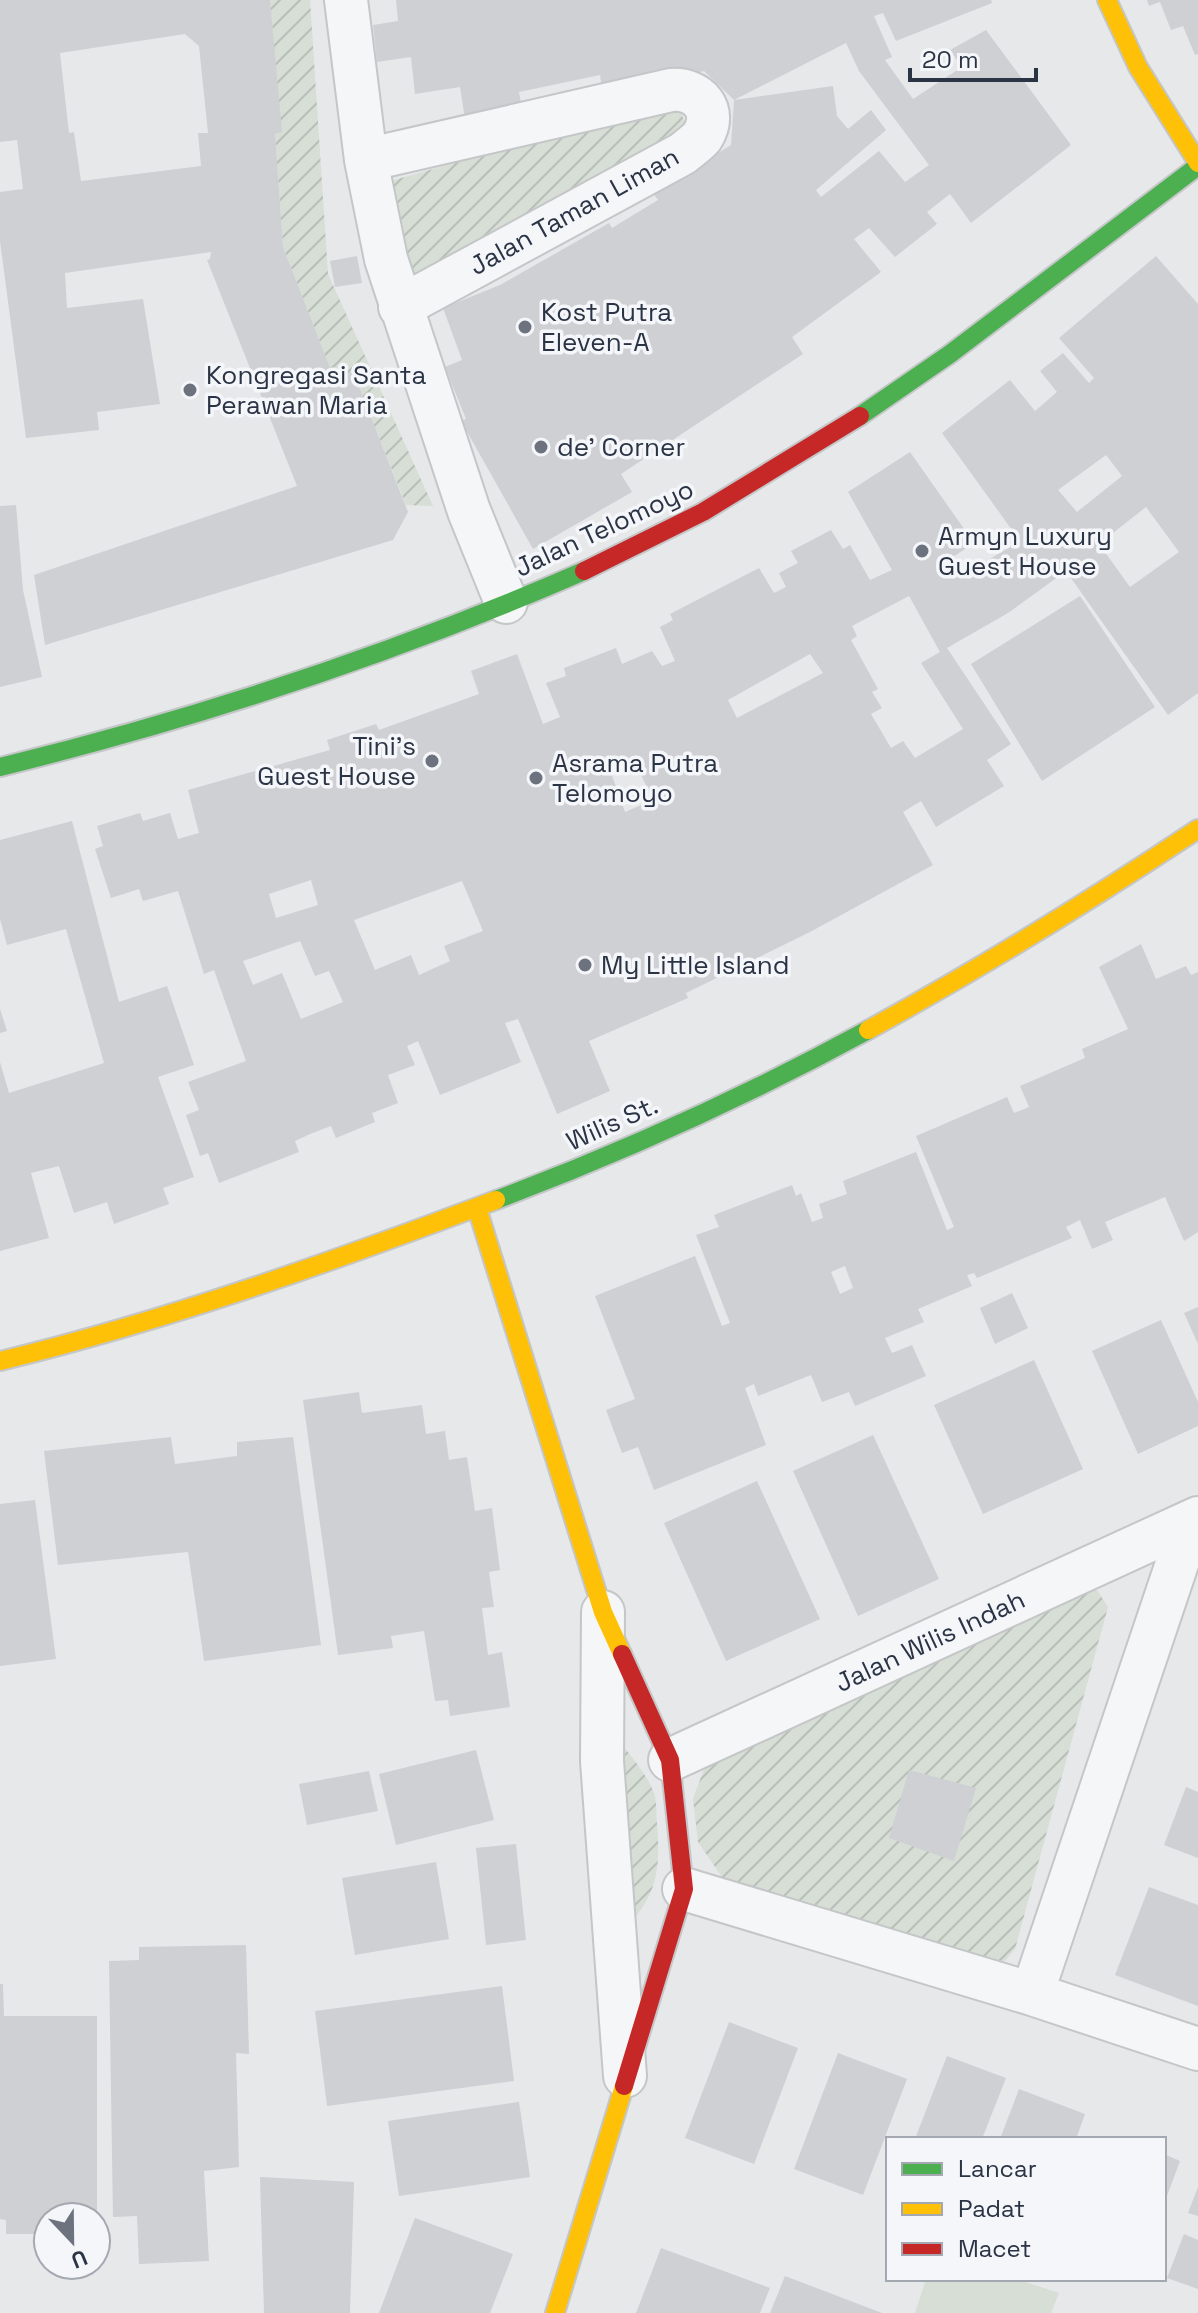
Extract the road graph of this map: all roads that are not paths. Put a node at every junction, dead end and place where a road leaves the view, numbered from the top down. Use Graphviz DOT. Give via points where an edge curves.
graph roads {
  1 [pos="346,0"];
  2 [pos="1107,0"];
  3 [pos="366,160"];
  4 [pos="1198,164"];
  5 [pos="400,307"];
  6 [pos="506,602"];
  7 [pos="0,767"];
  8 [pos="1198,829"];
  9 [pos="477,1208"];
  10 [pos="0,1361"];
  11 [pos="1194,1520"];
  12 [pos="603,1612"];
  13 [pos="670,1760"];
  14 [pos="684,1889"];
  15 [pos="1032,1994"];
  16 [pos="1198,2049"];
  17 [pos="625,2081"];
  18 [pos="555,2313"];
  1 -- 3 [label="street"];
  2 -- 4 [label="street" via="1138,67"];
  3 -- 5 [label="street"];
  3 -- 5 [label="street, Jalan Taman Liman" via="671,90 687,89 698,96 708,114 701,139 682,154"];
  4 -- 6 [label="street, Jalan Telomoyo" via="998,319 865,413 647,542"];
  5 -- 6 [label="street" via="469,511"];
  6 -- 7 [label="street, Jalan Telomoyo" via="358,660 93,745"];
  8 -- 9 [label="street, Wilis St." via="1098,897 941,991 720,1103"];
  9 -- 10 [label="street, Wilis St." via="237,1292"];
  9 -- 12 [label="street"];
  11 -- 13 [label="street, Jalan Wilis Indah"];
  11 -- 15 [label="street, Jalan Wilis Indah"];
  12 -- 13 [label="street"];
  12 -- 17 [label="street" via="602,1761"];
  13 -- 14 [label="street"];
  14 -- 15 [label="street"];
  14 -- 17 [label="street"];
  15 -- 16 [label="street"];
  17 -- 18 [label="street"];
}
